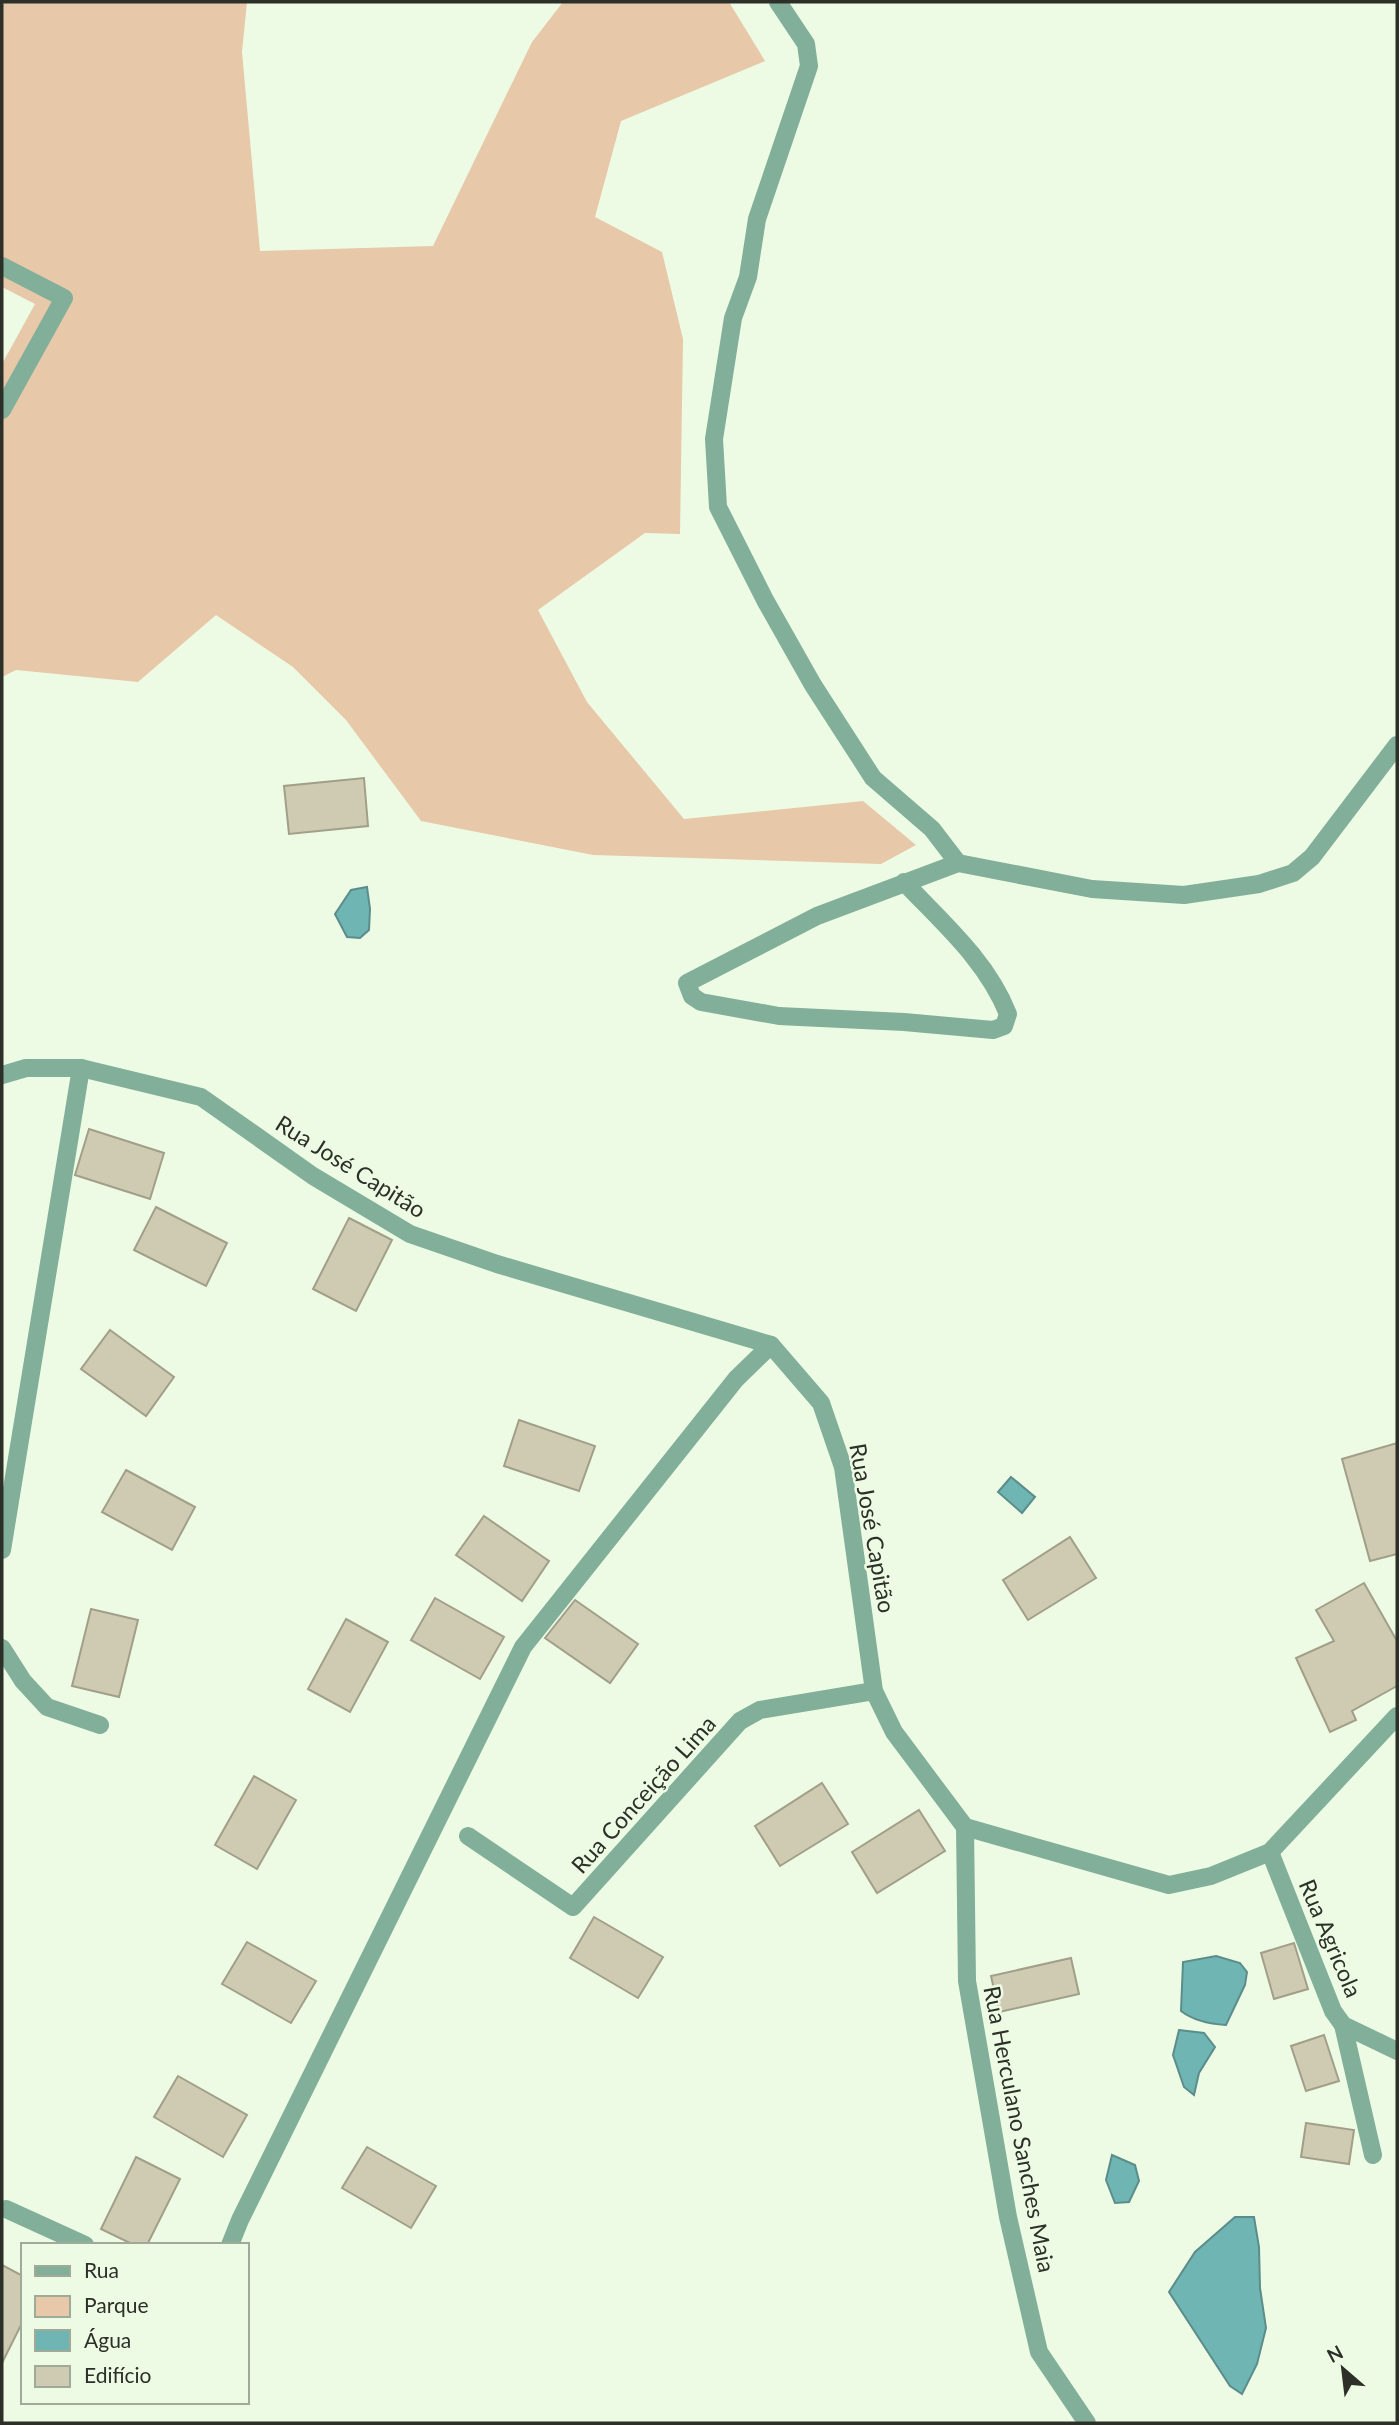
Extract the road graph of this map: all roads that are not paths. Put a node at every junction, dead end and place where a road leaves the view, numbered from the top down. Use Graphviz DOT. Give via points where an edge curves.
graph roads {
  1 [pos="778,2"];
  2 [pos="2,266"];
  3 [pos="2,410"];
  4 [pos="1397,745"];
  5 [pos="958,863"];
  6 [pos="904,882"];
  7 [pos="81,1068"];
  8 [pos="2,1075"];
  9 [pos="771,1345"];
  10 [pos="2,1550"];
  11 [pos="2,1648"];
  12 [pos="874,1691"];
  13 [pos="1397,1716"];
  14 [pos="100,1724"];
  15 [pos="965,1827"];
  16 [pos="468,1836"];
  17 [pos="1270,1852"];
  18 [pos="1343,2025"];
  19 [pos="1397,2051"];
  20 [pos="1373,2155"];
  21 [pos="6,2209"];
  22 [pos="81,2243"];
  23 [pos="231,2243"];
  24 [pos="1087,2423"];
  1 -- 5 [label="street" via="806,44 809,66 757,219 748,278 733,318 713,439 718,507 813,685 873,778 932,829"];
  2 -- 3 [label="street" via="64,298"];
  4 -- 5 [label="street" via="1312,857 1293,873 1259,884 1184,895 1092,890"];
  5 -- 6 [label="street"];
  6 -- 6 [label="street" via="970,951 999,992 1008,1014 1003,1026 993,1030 779,1016 701,1002 692,996 687,983 817,916"];
  7 -- 8 [label="street, Rua José Capitão" via="26,1068"];
  7 -- 9 [label="street, Rua José Capitão" via="201,1097 313,1176 410,1234"];
  7 -- 10 [label="street"];
  9 -- 12 [label="street, Rua José Capitão" via="821,1403 843,1467"];
  9 -- 23 [label="street" via="736,1379 523,1647"];
  11 -- 14 [label="street" via="47,1707"];
  12 -- 15 [label="street, Rua José Capitão" via="894,1732"];
  12 -- 16 [label="street, Rua Conceição Lima" via="760,1710 740,1721 573,1907"];
  13 -- 17 [label="street"];
  15 -- 17 [label="street" via="1169,1885 1211,1876"];
  15 -- 24 [label="street, Rua Herculano Sanches Maia" via="967,1981 1008,2217 1039,2352"];
  17 -- 18 [label="street, Rua Agricola" via="1333,2011"];
  18 -- 19 [label="street, Rua Agricola"];
  18 -- 20 [label="street"];
  21 -- 22 [label="street"];
}
